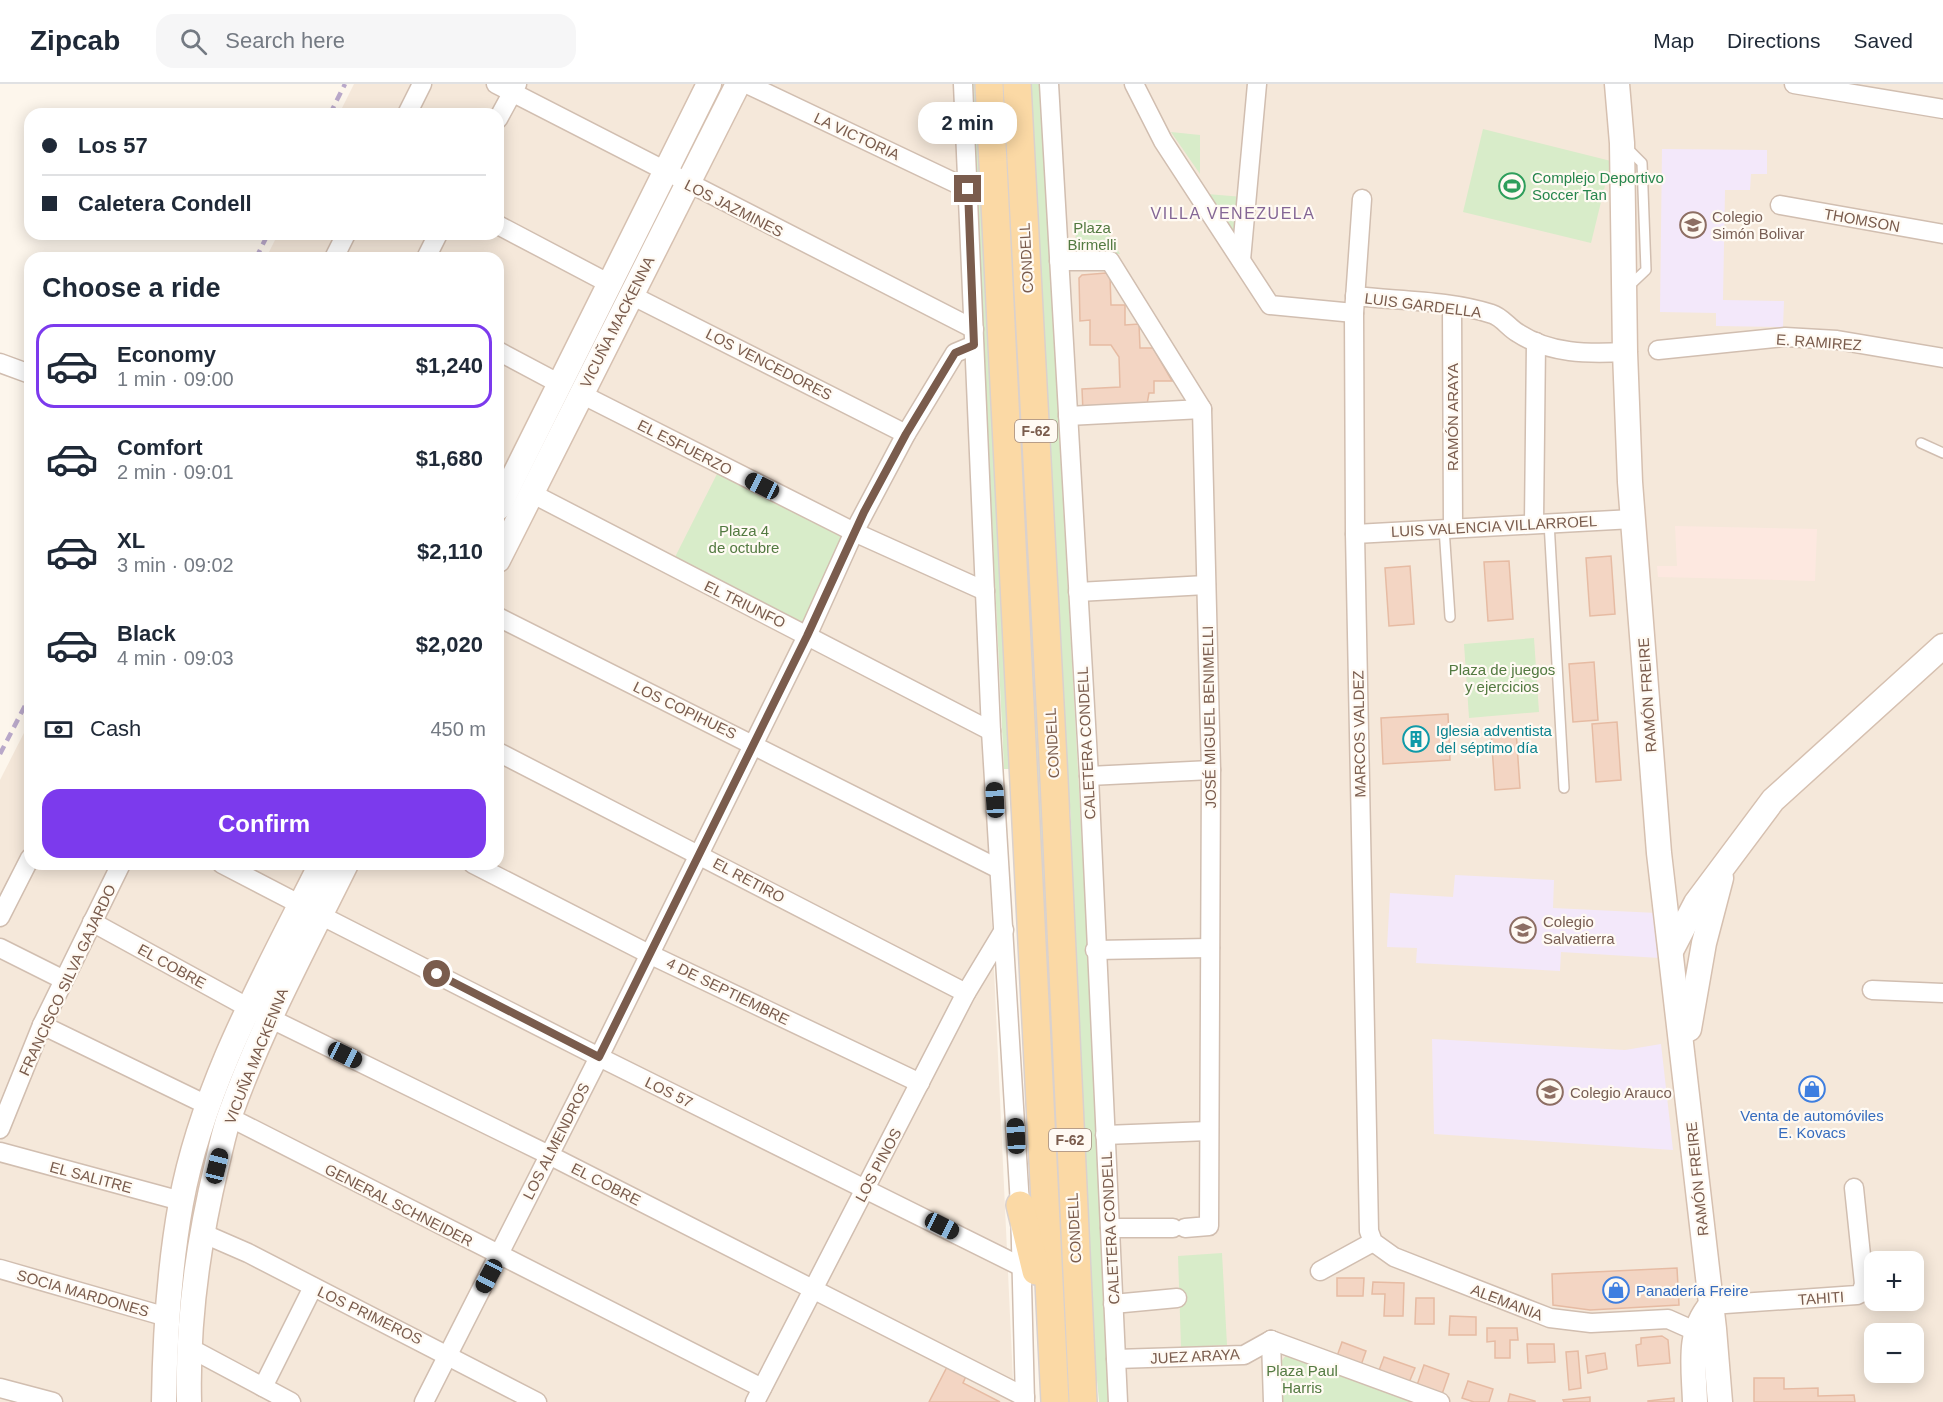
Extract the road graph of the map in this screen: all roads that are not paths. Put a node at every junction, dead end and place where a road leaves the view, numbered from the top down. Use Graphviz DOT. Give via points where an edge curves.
graph roads {
  1 [pos="422,84"];
  2 [pos="496,84"];
  3 [pos="710,84"];
  4 [pos="738,84"];
  5 [pos="747,84"];
  6 [pos="963,84"];
  7 [pos="989,84"];
  8 [pos="1017,84"];
  9 [pos="1049,84"];
  10 [pos="1134,84"];
  11 [pos="1257,84"];
  12 [pos="1617,84"];
  13 [pos="1794,84"];
  14 [pos="515,88"];
  15 [pos="410,108"];
  16 [pos="504,108"];
  17 [pos="1943,109"];
  18 [pos="665,173"];
  19 [pos="687,184"];
  20 [pos="968,189"];
  21 [pos="1362,199"];
  22 [pos="1780,205"];
  23 [pos="504,228"];
  24 [pos="1943,234"];
  25 [pos="1241,260"];
  26 [pos="1059,261"];
  27 [pos="620,289"];
  28 [pos="1354,304"];
  29 [pos="1452,306"];
  30 [pos="974,337"];
  31 [pos="1536,342"];
  32 [pos="1658,350"];
  33 [pos="1625,352"];
  34 [pos="504,354"];
  35 [pos="1943,358"];
  36 [pos="0,363"];
  37 [pos="24,372"];
  38 [pos="571,389"];
  39 [pos="1202,409"];
  40 [pos="1068,416"];
  41 [pos="906,434"];
  42 [pos="1921,443"];
  43 [pos="1943,453"];
  44 [pos="513,484"];
  45 [pos="504,498"];
  46 [pos="1634,519"];
  47 [pos="1542,522"];
  48 [pos="1448,528"];
  49 [pos="504,530"];
  50 [pos="854,532"];
  51 [pos="1355,534"];
  52 [pos="1206,585"];
  53 [pos="985,591"];
  54 [pos="1078,592"];
  55 [pos="1450,617"];
  56 [pos="504,620"];
  57 [pos="807,636"];
  58 [pos="1943,646"];
  59 [pos="991,731"];
  60 [pos="754,744"];
  61 [pos="504,755"];
  62 [pos="1210,770"];
  63 [pos="1089,776"];
  64 [pos="1564,788"];
  65 [pos="699,854"];
  66 [pos="1728,860"];
  67 [pos="999,869"];
  68 [pos="24,870"];
  69 [pos="119,870"];
  70 [pos="233,870"];
  71 [pos="320,870"];
  72 [pos="341,870"];
  73 [pos="485,870"];
  74 [pos="1665,896"];
  75 [pos="1696,903"];
  76 [pos="310,910"];
  77 [pos="0,917"];
  78 [pos="92,922"];
  79 [pos="1004,930"];
  80 [pos="0,948"];
  81 [pos="1210,948"];
  82 [pos="1095,950"];
  83 [pos="1671,951"];
  84 [pos="649,954"];
  85 [pos="64,980"];
  86 [pos="1872,990"];
  87 [pos="966,993"];
  88 [pos="1943,993"];
  89 [pos="259,1013"];
  90 [pos="42,1025"];
  91 [pos="599,1057"];
  92 [pos="1686,1076"];
  93 [pos="920,1083"];
  94 [pos="4,1107"];
  95 [pos="219,1112"];
  96 [pos="0,1129"];
  97 [pos="1209,1131"];
  98 [pos="1106,1135"];
  99 [pos="0,1152"];
  100 [pos="549,1155"];
  101 [pos="866,1188"];
  102 [pos="1854,1188"];
  103 [pos="181,1202"];
  104 [pos="1020,1205"];
  105 [pos="1110,1228"];
  106 [pos="202,1233"];
  107 [pos="1373,1242"];
  108 [pos="499,1257"];
  109 [pos="1020,1266"];
  110 [pos="0,1269"];
  111 [pos="1320,1271"];
  112 [pos="313,1287"];
  113 [pos="812,1288"];
  114 [pos="1177,1298"];
  115 [pos="1113,1304"];
  116 [pos="1711,1305"];
  117 [pos="167,1317"];
  118 [pos="1695,1331"];
  119 [pos="1051,1338"];
  120 [pos="1271,1340"];
  121 [pos="188,1347"];
  122 [pos="447,1354"];
  123 [pos="1717,1357"];
  124 [pos="1116,1359"];
  125 [pos="263,1387"];
  126 [pos="0,1388"];
  127 [pos="758,1395"];
  128 [pos="1025,1399"];
  129 [pos="53,1402"];
  130 [pos="164,1402"];
  131 [pos="189,1402"];
  132 [pos="291,1402"];
  133 [pos="424,1402"];
  134 [pos="537,1402"];
  135 [pos="1055,1402"];
  136 [pos="1083,1402"];
  137 [pos="1118,1402"];
  138 [pos="1273,1402"];
  139 [pos="1440,1402"];
  140 [pos="1695,1402"];
  141 [pos="1720,1402"];
  1 -- 15 [label="street"];
  2 -- 14 [label="street, LOS JAZMINES"];
  3 -- 18 [label="main road, VICUÑA MACKENNA"];
  4 -- 19 [label="main road, VICUÑA MACKENNA"];
  5 -- 20 [label="street, LA VICTORIA"];
  6 -- 20 [label="street"];
  7 -- 119 [label="main road, CONDELL / F-62"];
  8 -- 136 [label="main road, CONDELL / F-62"];
  9 -- 26 [label="street, CALETERA CONDELL"];
  10 -- 25 [label="street" via="1163,141"];
  11 -- 25 [label="street"];
  12 -- 33 [label="main road, RAMÓN FREIRE" via="1622,143"];
  13 -- 17 [label="street"];
  14 -- 16 [label="street"];
  14 -- 18 [label="street, LOS JAZMINES"];
  18 -- 19 [label="street, LOS JAZMINES"];
  18 -- 27 [label="main road, VICUÑA MACKENNA"];
  19 -- 27 [label="main road, VICUÑA MACKENNA"];
  19 -- 30 [label="street, LOS JAZMINES"];
  20 -- 30 [label="street"];
  21 -- 28 [label="street, MARCOS VALDEZ"];
  22 -- 24 [label="street, THOMSON"];
  23 -- 27 [label="street, LOS VENCEDORES"];
  25 -- 28 [label="street, LUIS GARDELLA" via="1270,305"];
  26 -- 39 [label="street" via="1110,261"];
  26 -- 40 [label="street, CALETERA CONDELL"];
  27 -- 38 [label="main road, VICUÑA MACKENNA"];
  27 -- 41 [label="street, LOS VENCEDORES"];
  28 -- 29 [label="street, LUIS GARDELLA"];
  28 -- 51 [label="street, MARCOS VALDEZ"];
  29 -- 31 [label="street, LUIS GARDELLA" via="1494,314 1518,334"];
  29 -- 48 [label="street, RAMÓN ARAYA"];
  30 -- 41 [label="street, LOS ALMENDROS" via="955,353"];
  30 -- 53 [label="street"];
  31 -- 33 [label="street, LUIS GARDELLA" via="1582,354"];
  31 -- 47 [label="street"];
  32 -- 35 [label="street, E. RAMIREZ" via="1785,337 1837,340"];
  33 -- 46 [label="main road, RAMÓN FREIRE"];
  34 -- 38 [label="street, EL ESFUERZO"];
  36 -- 37 [label="street"];
  38 -- 44 [label="main road, VICUÑA MACKENNA"];
  38 -- 50 [label="street, EL ESFUERZO"];
  39 -- 40 [label="street"];
  39 -- 52 [label="street, JOSÉ MIGUEL BENIMELLI"];
  40 -- 54 [label="street, CALETERA CONDELL"];
  41 -- 50 [label="street, LOS ALMENDROS"];
  42 -- 43 [label="lane"];
  44 -- 45 [label="main road, VICUÑA MACKENNA"];
  44 -- 49 [label="main road, VICUÑA MACKENNA"];
  44 -- 57 [label="street, EL TRIUNFO"];
  46 -- 47 [label="street, LUIS VALENCIA VILLARROEL"];
  46 -- 74 [label="main road, RAMÓN FREIRE"];
  47 -- 48 [label="street, LUIS VALENCIA VILLARROEL"];
  47 -- 64 [label="lane"];
  48 -- 51 [label="street, LUIS VALENCIA VILLARROEL"];
  48 -- 55 [label="lane"];
  50 -- 53 [label="street, EL ESFUERZO"];
  50 -- 57 [label="street, LOS ALMENDROS"];
  51 -- 107 [label="street, MARCOS VALDEZ" via="1368,1212"];
  52 -- 54 [label="street"];
  52 -- 62 [label="street, JOSÉ MIGUEL BENIMELLI"];
  53 -- 59 [label="street"];
  54 -- 63 [label="street, CALETERA CONDELL"];
  56 -- 60 [label="street, LOS COPIHUES"];
  57 -- 59 [label="street, EL TRIUNFO"];
  57 -- 60 [label="street, LOS ALMENDROS"];
  58 -- 66 [label="main road" via="1773,800"];
  59 -- 67 [label="street"];
  60 -- 65 [label="street, LOS ALMENDROS"];
  60 -- 67 [label="street, LOS COPIHUES"];
  61 -- 65 [label="street, EL RETIRO"];
  62 -- 63 [label="street"];
  62 -- 81 [label="street, JOSÉ MIGUEL BENIMELLI"];
  63 -- 82 [label="street, CALETERA CONDELL"];
  65 -- 84 [label="street, LOS ALMENDROS"];
  65 -- 87 [label="street, EL RETIRO"];
  66 -- 75 [label="main road"];
  66 -- 92 [label="main road" via="1714,903 1693,999"];
  67 -- 79 [label="street"];
  68 -- 77 [label="street"];
  69 -- 78 [label="street, FRANCISCO SILVA GAJARDO"];
  70 -- 76 [label="street, LOS 57"];
  71 -- 76 [label="main road, VICUÑA MACKENNA"];
  72 -- 76 [label="main road, VICUÑA MACKENNA"];
  73 -- 84 [label="street, 4 DE SEPTIEMBRE"];
  74 -- 75 [label="main road"];
  74 -- 83 [label="main road, RAMÓN FREIRE"];
  75 -- 83 [label="main road"];
  76 -- 89 [label="main road, VICUÑA MACKENNA"];
  76 -- 91 [label="street, LOS 57"];
  78 -- 85 [label="street, FRANCISCO SILVA GAJARDO"];
  78 -- 89 [label="street, EL COBRE"];
  79 -- 87 [label="street, LOS PINOS"];
  79 -- 104 [label="street"];
  80 -- 85 [label="street"];
  81 -- 82 [label="street"];
  81 -- 97 [label="street, JOSÉ MIGUEL BENIMELLI"];
  82 -- 98 [label="street, CALETERA CONDELL"];
  83 -- 92 [label="main road, RAMÓN FREIRE"];
  84 -- 91 [label="street, LOS ALMENDROS"];
  84 -- 93 [label="street, 4 DE SEPTIEMBRE"];
  85 -- 90 [label="street, FRANCISCO SILVA GAJARDO"];
  86 -- 88 [label="street"];
  87 -- 93 [label="street, LOS PINOS"];
  89 -- 95 [label="main road, VICUÑA MACKENNA"];
  89 -- 100 [label="street, EL COBRE"];
  90 -- 94 [label="street, FRANCISCO SILVA GAJARDO"];
  90 -- 95 [label="street, GENERAL SCHNEIDER"];
  91 -- 100 [label="street, LOS ALMENDROS"];
  91 -- 101 [label="street, LOS 57"];
  92 -- 116 [label="main road, RAMÓN FREIRE"];
  93 -- 101 [label="street, LOS PINOS"];
  94 -- 96 [label="street, FRANCISCO SILVA GAJARDO"];
  95 -- 103 [label="main road, VICUÑA MACKENNA"];
  95 -- 106 [label="main road, VICUÑA MACKENNA"];
  95 -- 108 [label="street, GENERAL SCHNEIDER"];
  97 -- 98 [label="street"];
  97 -- 105 [label="street, JOSÉ MIGUEL BENIMELLI" via="1209,1226"];
  98 -- 105 [label="street, CALETERA CONDELL"];
  99 -- 103 [label="street, EL SALITRE"];
  100 -- 108 [label="street, LOS ALMENDROS"];
  100 -- 113 [label="street, EL COBRE"];
  101 -- 109 [label="street, LOS 57"];
  101 -- 113 [label="street, LOS PINOS"];
  102 -- 116 [label="street, TAHITI" via="1864,1284 1861,1293"];
  103 -- 117 [label="main road, VICUÑA MACKENNA"];
  104 -- 109 [label="street"];
  104 -- 119 [label="main road"];
  105 -- 115 [label="street, CALETERA CONDELL"];
  106 -- 112 [label="street, LOS PRIMEROS"];
  106 -- 121 [label="main road, VICUÑA MACKENNA"];
  107 -- 111 [label="street"];
  107 -- 118 [label="street, ALEMANIA" via="1394,1257 1550,1318 1601,1323 1668,1320"];
  108 -- 122 [label="street, LOS ALMENDROS"];
  108 -- 127 [label="street, GENERAL SCHNEIDER"];
  109 -- 128 [label="street"];
  110 -- 117 [label="street, SOCIA MARDONES"];
  112 -- 122 [label="street, LOS PRIMEROS"];
  112 -- 125 [label="street"];
  113 -- 127 [label="street, LOS PINOS"];
  113 -- 128 [label="street, EL COBRE"];
  114 -- 115 [label="street"];
  115 -- 124 [label="street, CALETERA CONDELL"];
  116 -- 118 [label="main road"];
  116 -- 123 [label="main road, RAMÓN FREIRE"];
  117 -- 130 [label="main road, VICUÑA MACKENNA"];
  118 -- 123 [label="main road"];
  118 -- 140 [label="main road"];
  119 -- 135 [label="main road, CONDELL / F-62"];
  120 -- 124 [label="street, JUEZ ARAYA" via="1244,1355"];
  120 -- 138 [label="street"];
  120 -- 139 [label="street"];
  121 -- 125 [label="street"];
  121 -- 131 [label="main road, VICUÑA MACKENNA"];
  122 -- 133 [label="street, LOS ALMENDROS"];
  122 -- 134 [label="street, LOS PRIMEROS"];
  123 -- 141 [label="main road, RAMÓN FREIRE"];
  124 -- 137 [label="street, CALETERA CONDELL"];
  125 -- 132 [label="street"];
  126 -- 129 [label="street"];
}
